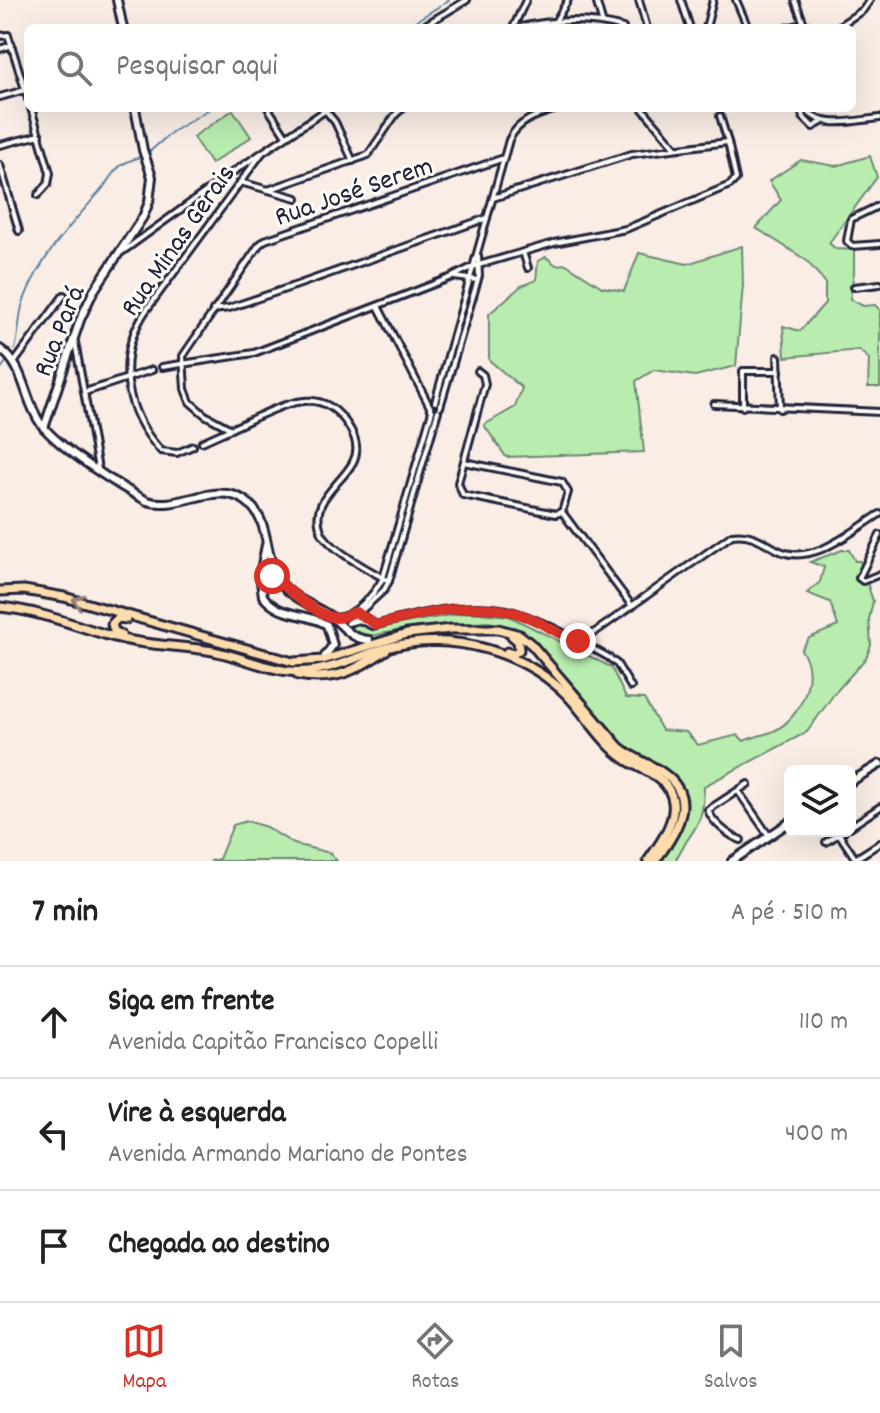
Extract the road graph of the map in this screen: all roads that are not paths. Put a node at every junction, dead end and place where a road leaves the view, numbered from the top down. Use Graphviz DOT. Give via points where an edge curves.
graph roads {
  1 [pos="117,0"];
  2 [pos="467,0"];
  3 [pos="526,0"];
  4 [pos="568,0"];
  5 [pos="596,0"];
  6 [pos="639,0"];
  7 [pos="681,0"];
  8 [pos="713,0"];
  9 [pos="736,0"];
  10 [pos="795,0"];
  11 [pos="870,0"];
  12 [pos="603,22"];
  13 [pos="554,23"];
  14 [pos="122,24"];
  15 [pos="427,24"];
  16 [pos="516,24"];
  17 [pos="546,24"];
  18 [pos="610,24"];
  19 [pos="646,24"];
  20 [pos="690,24"];
  21 [pos="707,24"];
  22 [pos="746,24"];
  23 [pos="804,24"];
  24 [pos="842,24"];
  25 [pos="0,36"];
  26 [pos="12,45"];
  27 [pos="0,49"];
  28 [pos="24,87"];
  29 [pos="24,90"];
  30 [pos="0,97"];
  31 [pos="32,112"];
  32 [pos="136,112"];
  33 [pos="271,112"];
  34 [pos="313,112"];
  35 [pos="322,112"];
  36 [pos="329,112"];
  37 [pos="398,112"];
  38 [pos="545,112"];
  39 [pos="645,112"];
  40 [pos="807,112"];
  41 [pos="316,116"];
  42 [pos="720,116"];
  43 [pos="880,118"];
  44 [pos="40,135"];
  45 [pos="286,136"];
  46 [pos="728,142"];
  47 [pos="0,145"];
  48 [pos="676,148"];
  49 [pos="262,153"];
  50 [pos="504,158"];
  51 [pos="353,161"];
  52 [pos="0,165"];
  53 [pos="240,182"];
  54 [pos="287,184"];
  55 [pos="268,190"];
  56 [pos="38,195"];
  57 [pos="493,198"];
  58 [pos="880,205"];
  59 [pos="487,218"];
  60 [pos="19,231"];
  61 [pos="880,244"];
  62 [pos="523,252"];
  63 [pos="120,253"];
  64 [pos="478,253"];
  65 [pos="472,267"];
  66 [pos="479,268"];
  67 [pos="528,268"];
  68 [pos="452,277"];
  69 [pos="469,279"];
  70 [pos="477,280"];
  71 [pos="880,284"];
  72 [pos="854,287"];
  73 [pos="64,295"];
  74 [pos="378,306"];
  75 [pos="213,310"];
  76 [pos="74,337"];
  77 [pos="0,349"];
  78 [pos="778,357"];
  79 [pos="14,363"];
  80 [pos="183,363"];
  81 [pos="162,367"];
  82 [pos="152,370"];
  83 [pos="478,371"];
  84 [pos="779,371"];
  85 [pos="127,378"];
  86 [pos="85,392"];
  87 [pos="422,392"];
  88 [pos="440,393"];
  89 [pos="434,402"];
  90 [pos="714,404"];
  91 [pos="743,407"];
  92 [pos="435,409"];
  93 [pos="780,409"];
  94 [pos="880,412"];
  95 [pos="44,428"];
  96 [pos="231,429"];
  97 [pos="202,442"];
  98 [pos="193,446"];
  99 [pos="464,462"];
  100 [pos="98,469"];
  101 [pos="562,512"];
  102 [pos="880,514"];
  103 [pos="880,535"];
  104 [pos="266,541"];
  105 [pos="880,574"];
  106 [pos="383,578"];
  107 [pos="389,581"];
  108 [pos="260,583"];
  109 [pos="281,583"];
  110 [pos="0,591"];
  111 [pos="632,606"];
  112 [pos="0,607"];
  113 [pos="358,613"];
  114 [pos="332,618"];
  115 [pos="348,623"];
  116 [pos="376,625"];
  117 [pos="346,631"];
  118 [pos="429,631"];
  119 [pos="369,640"];
  120 [pos="217,642"];
  121 [pos="581,642"];
  122 [pos="232,646"];
  123 [pos="395,646"];
  124 [pos="325,656"];
  125 [pos="335,667"];
  126 [pos="285,670"];
  127 [pos="631,687"];
  128 [pos="880,764"];
  129 [pos="856,778"];
  130 [pos="748,784"];
  131 [pos="738,791"];
  132 [pos="880,807"];
  133 [pos="856,823"];
  134 [pos="784,826"];
  135 [pos="769,836"];
  136 [pos="834,837"];
  137 [pos="843,837"];
  138 [pos="741,840"];
  139 [pos="826,842"];
  140 [pos="880,843"];
  141 [pos="741,859"];
  142 [pos="856,860"];
  143 [pos="648,861"];
  144 [pos="655,861"];
  145 [pos="732,861"];
  1 -- 14 [label="main road"];
  2 -- 15 [label="street"];
  3 -- 16 [label="street"];
  4 -- 13 [label="street"];
  5 -- 12 [label="street"];
  6 -- 19 [label="street"];
  7 -- 20 [label="street"];
  8 -- 21 [label="street"];
  9 -- 22 [label="street"];
  10 -- 23 [label="street"];
  11 -- 24 [label="street"];
  12 -- 13 [label="street"];
  12 -- 18 [label="street"];
  13 -- 17 [label="street"];
  25 -- 26 [label="street" via="8,35"];
  26 -- 27 [label="street"];
  26 -- 28 [label="street"];
  29 -- 30 [label="street"];
  31 -- 44 [label="street"];
  32 -- 63 [label="main road, Rua Pará" via="152,191"];
  33 -- 45 [label="street"];
  34 -- 41 [label="street"];
  35 -- 41 [label="street"];
  36 -- 51 [label="street"];
  37 -- 51 [label="street" via="368,155"];
  38 -- 50 [label="street" via="518,126"];
  39 -- 48 [label="street"];
  40 -- 43 [label="street" via="823,122"];
  41 -- 45 [label="street"];
  42 -- 46 [label="street"];
  44 -- 47 [label="street"];
  44 -- 56 [label="street" via="50,173"];
  45 -- 49 [label="street"];
  46 -- 48 [label="street"];
  46 -- 62 [label="street" via="736,173 730,185 626,229"];
  48 -- 57 [label="street" via="632,154"];
  49 -- 53 [label="street, Rua Minas Gerais"];
  49 -- 63 [label="street"];
  50 -- 57 [label="street"];
  50 -- 75 [label="street, Rua José Serem" via="265,240"];
  51 -- 54 [label="street"];
  52 -- 60 [label="street"];
  53 -- 55 [label="street"];
  53 -- 85 [label="street, Rua Minas Gerais" via="135,328"];
  54 -- 55 [label="street"];
  54 -- 55 [label="street" via="295,198"];
  57 -- 59 [label="street"];
  58 -- 61 [label="street" via="851,219 847,241 852,246"];
  59 -- 64 [label="street"];
  59 -- 75 [label="street"];
  62 -- 66 [label="street"];
  62 -- 67 [label="street"];
  63 -- 76 [label="main road, Rua Pará" via="93,292"];
  64 -- 65 [label="street"];
  64 -- 66 [label="street"];
  65 -- 66 [label="street"];
  65 -- 68 [label="street"];
  65 -- 69 [label="street"];
  66 -- 70 [label="street"];
  68 -- 69 [label="street"];
  68 -- 74 [label="street"];
  69 -- 70 [label="street"];
  69 -- 88 [label="street"];
  70 -- 88 [label="street"];
  71 -- 72 [label="street"];
  73 -- 79 [label="street"];
  74 -- 80 [label="street" via="254,353"];
  74 -- 87 [label="street"];
  75 -- 80 [label="street, Rua José Serem" via="185,351"];
  76 -- 86 [label="street"];
  76 -- 95 [label="main road, Rua Pará"];
  77 -- 79 [label="main road"];
  78 -- 84 [label="street"];
  79 -- 95 [label="main road"];
  80 -- 81 [label="street"];
  80 -- 96 [label="street" via="190,402"];
  82 -- 85 [label="street"];
  83 -- 99 [label="street" via="485,384"];
  84 -- 91 [label="street" via="743,371"];
  84 -- 93 [label="street"];
  85 -- 86 [label="street"];
  85 -- 98 [label="street, Rua Minas Gerais" via="140,423 161,451 177,453"];
  86 -- 100 [label="street"];
  87 -- 89 [label="street"];
  87 -- 92 [label="street"];
  88 -- 89 [label="street"];
  88 -- 92 [label="street"];
  89 -- 92 [label="street"];
  90 -- 91 [label="street"];
  91 -- 93 [label="street"];
  92 -- 106 [label="street"];
  92 -- 107 [label="street"];
  93 -- 94 [label="street"];
  95 -- 100 [label="main road"];
  96 -- 97 [label="street"];
  96 -- 106 [label="street" via="297,401 316,400 336,412 351,431 356,453 325,496 318,516 321,532 333,546"];
  99 -- 101 [label="street" via="562,482 568,492"];
  99 -- 101 [label="street" via="458,486 463,495"];
  100 -- 104 [label="main road" via="154,503 218,494 243,499 257,513"];
  101 -- 111 [label="street"];
  102 -- 111 [label="street" via="810,554 793,555 749,535 732,535"];
  103 -- 105 [label="street" via="860,575 863,581"];
  104 -- 108 [label="main road"];
  104 -- 109 [label="main road"];
  106 -- 107 [label="street"];
  106 -- 113 [label="street"];
  107 -- 113 [label="street"];
  108 -- 109 [label="main road" via="269,576"];
  108 -- 124 [label="main road" via="274,607 327,625 333,645"];
  109 -- 114 [label="main road"];
  120 -- 110 [label="main road, one-way" via="64,597"];
  111 -- 121 [label="street"];
  112 -- 126 [label="main road" via="37,611 129,641 217,652"];
  113 -- 114 [label="street"];
  113 -- 115 [label="street"];
  113 -- 116 [label="street"];
  114 -- 117 [label="main road"];
  115 -- 116 [label="street"];
  115 -- 117 [label="street"];
  116 -- 121 [label="street" via="486,607 524,615"];
  117 -- 119 [label="main road"];
  118 -- 119 [label="main road"];
  118 -- 122 [label="main road" via="313,662 285,661"];
  118 -- 123 [label="main road" via="508,634 520,647 513,654 442,638"];
  118 -- 144 [label="main road" via="489,628 520,635 619,747 669,778 680,794 682,813 676,832"];
  119 -- 124 [label="main road"];
  120 -- 122 [label="main road"];
  120 -- 125 [label="main road" via="120,618 112,624 116,633 134,638 209,647 290,668"];
  121 -- 127 [label="street" via="614,661"];
  122 -- 124 [label="main road" via="290,659"];
  123 -- 125 [label="main road"];
  123 -- 126 [label="main road" via="350,673 318,677"];
  123 -- 143 [label="main road" via="430,641 478,647 521,662 556,685 617,753 669,790 672,822"];
  125 -- 126 [label="main road"];
  128 -- 129 [label="main road"];
  130 -- 131 [label="street"];
  131 -- 135 [label="street"];
  131 -- 138 [label="street" via="707,812"];
  132 -- 133 [label="street"];
  134 -- 135 [label="main road"];
  135 -- 141 [label="main road"];
  136 -- 139 [label="street"];
  137 -- 142 [label="street"];
  140 -- 142 [label="street"];
  141 -- 145 [label="main road"];
}
